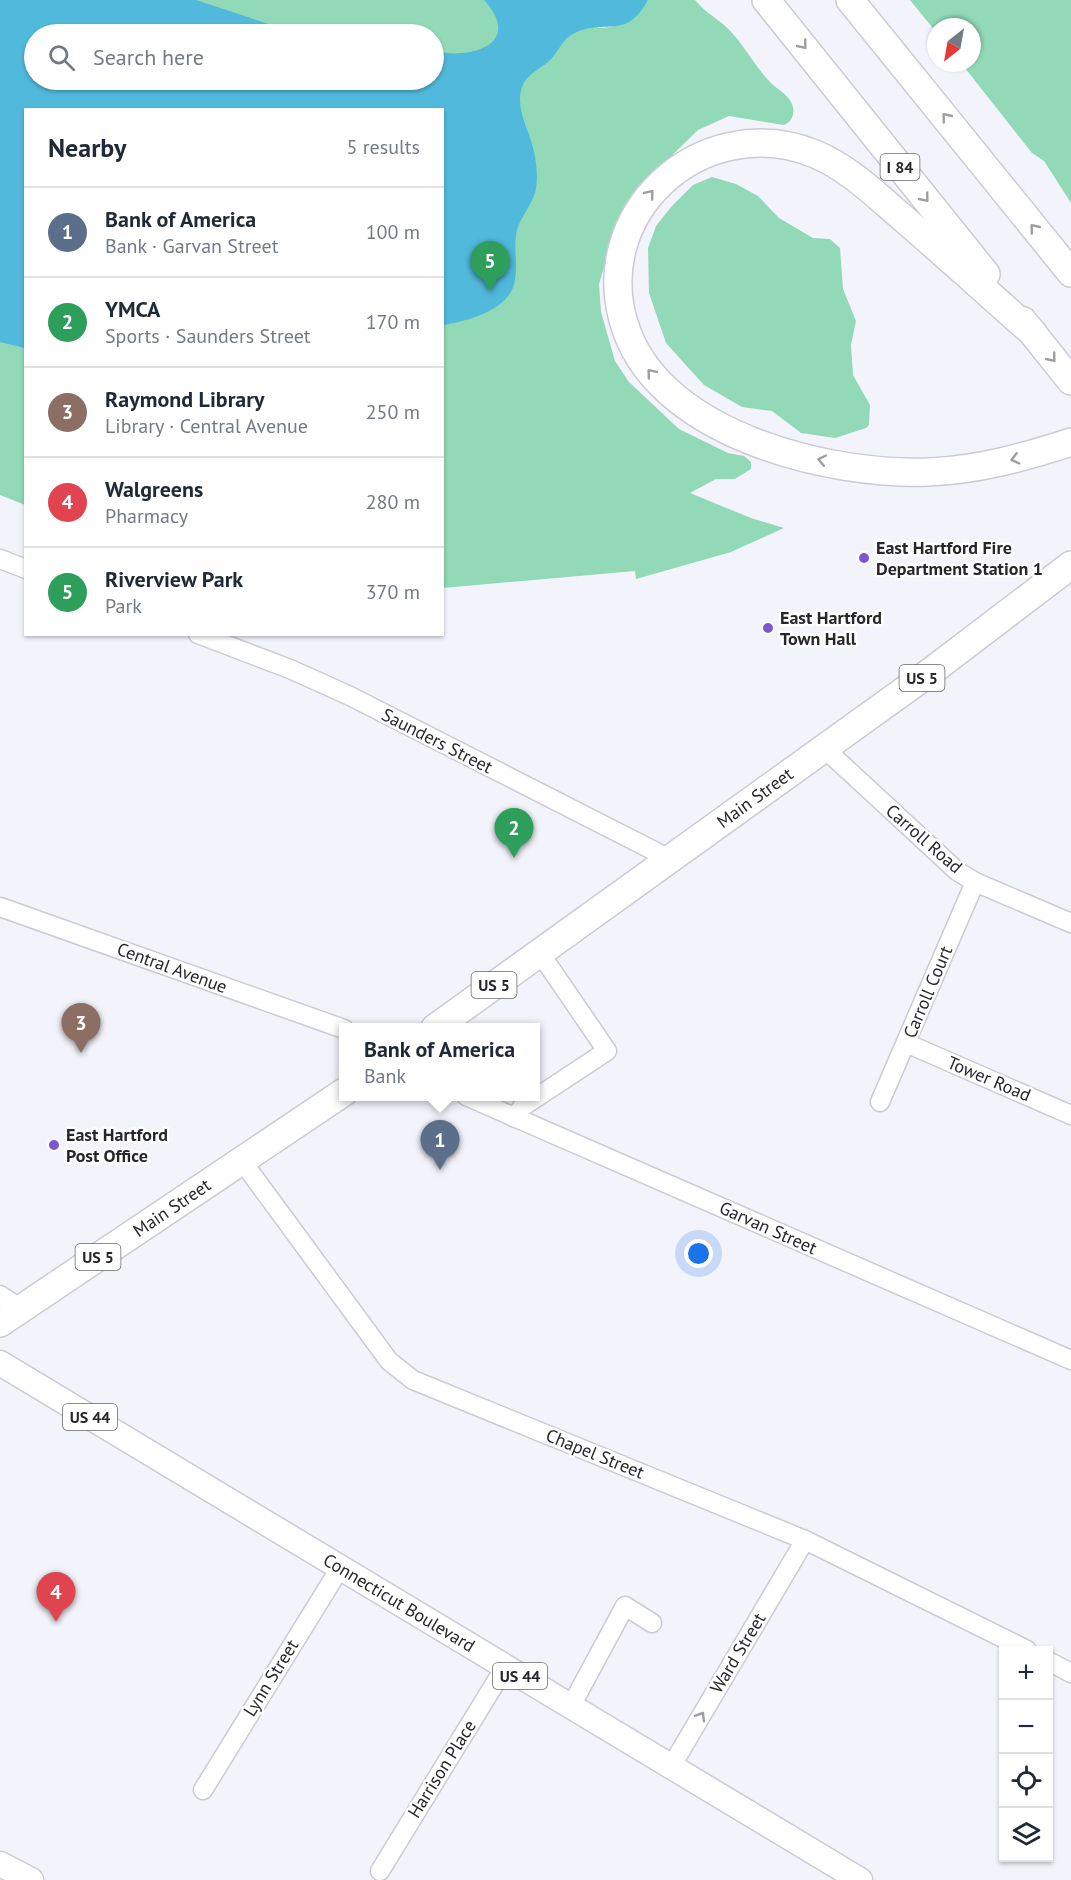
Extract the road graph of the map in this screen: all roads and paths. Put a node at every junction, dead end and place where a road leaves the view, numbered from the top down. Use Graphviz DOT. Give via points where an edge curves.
graph roads {
  1 [pos="766,0"];
  2 [pos="850,0"];
  3 [pos="1071,273"];
  4 [pos="1034,334"];
  5 [pos="1071,381"];
  6 [pos="1071,442"];
  7 [pos="0,559"];
  8 [pos="1071,565"];
  9 [pos="24,568"];
  10 [pos="203,636"];
  11 [pos="824,748"];
  12 [pos="670,859"];
  13 [pos="975,882"];
  14 [pos="0,908"];
  15 [pos="1071,923"];
  16 [pos="540,953"];
  17 [pos="442,1023"];
  18 [pos="339,1027"];
  19 [pos="906,1043"];
  20 [pos="339,1095"];
  21 [pos="540,1095"];
  22 [pos="477,1101"];
  23 [pos="531,1101"];
  24 [pos="880,1102"];
  25 [pos="1071,1115"];
  26 [pos="515,1118"];
  27 [pos="242,1161"];
  28 [pos="7,1309"];
  29 [pos="1071,1360"];
  30 [pos="0,1363"];
  31 [pos="805,1540"];
  32 [pos="340,1568"];
  33 [pos="652,1623"];
  34 [pos="1019,1646"];
  35 [pos="1053,1663"];
  36 [pos="506,1667"];
  37 [pos="1071,1672"];
  38 [pos="571,1706"];
  39 [pos="671,1767"];
  40 [pos="203,1790"];
  41 [pos="1,1866"];
  42 [pos="380,1871"];
  43 [pos="31,1880"];
  44 [pos="860,1880"];
  1 -- 4 [label="highway, I 84, one-way"];
  3 -- 2 [label="highway, one-way"];
  4 -- 5 [label="highway, I 84, one-way"];
  6 -- 4 [label="highway, one-way" via="982,466 905,472 817,460 738,435 688,407 641,360 622,319 620,259 640,207 680,167 705,153 732,145 786,145 816,154 852,176"];
  7 -- 9 [label="street"];
  8 -- 11 [label="highway, Main Street / US 5"];
  10 -- 12 [label="street, Saunders Street" via="350,696"];
  11 -- 12 [label="highway, Main Street / US 5"];
  11 -- 13 [label="street, Carroll Road" via="940,858"];
  12 -- 16 [label="highway, Main Street / US 5"];
  13 -- 15 [label="street, Carroll Road"];
  13 -- 19 [label="street, Carroll Court"];
  14 -- 18 [label="street, Central Avenue"];
  16 -- 17 [label="highway, Main Street / US 5"];
  16 -- 21 [label="street" via="607,1051"];
  19 -- 24 [label="street, Carroll Court"];
  19 -- 25 [label="street, Tower Road"];
  20 -- 27 [label="highway, Main Street / US 5"];
  22 -- 26 [label="street, Garvan Street"];
  23 -- 26 [label="street"];
  26 -- 29 [label="street, Garvan Street"];
  27 -- 28 [label="highway, Main Street / US 5"];
  27 -- 31 [label="street, Chapel Street" via="400,1371 423,1384"];
  30 -- 32 [label="main road, Connecticut Boulevard / US 44"];
  31 -- 34 [label="street, Chapel Street"];
  39 -- 31 [label="street, Ward Street, one-way"];
  32 -- 36 [label="main road, Connecticut Boulevard / US 44"];
  32 -- 40 [label="street, Lynn Street"];
  33 -- 38 [label="street" via="625,1606"];
  35 -- 37 [label="street"];
  36 -- 38 [label="main road, Connecticut Boulevard / US 44"];
  36 -- 42 [label="street, Harrison Place"];
  38 -- 39 [label="main road, Connecticut Boulevard / US 44"];
  39 -- 44 [label="main road, Connecticut Boulevard / US 44"];
  41 -- 43 [label="main road"];
}
